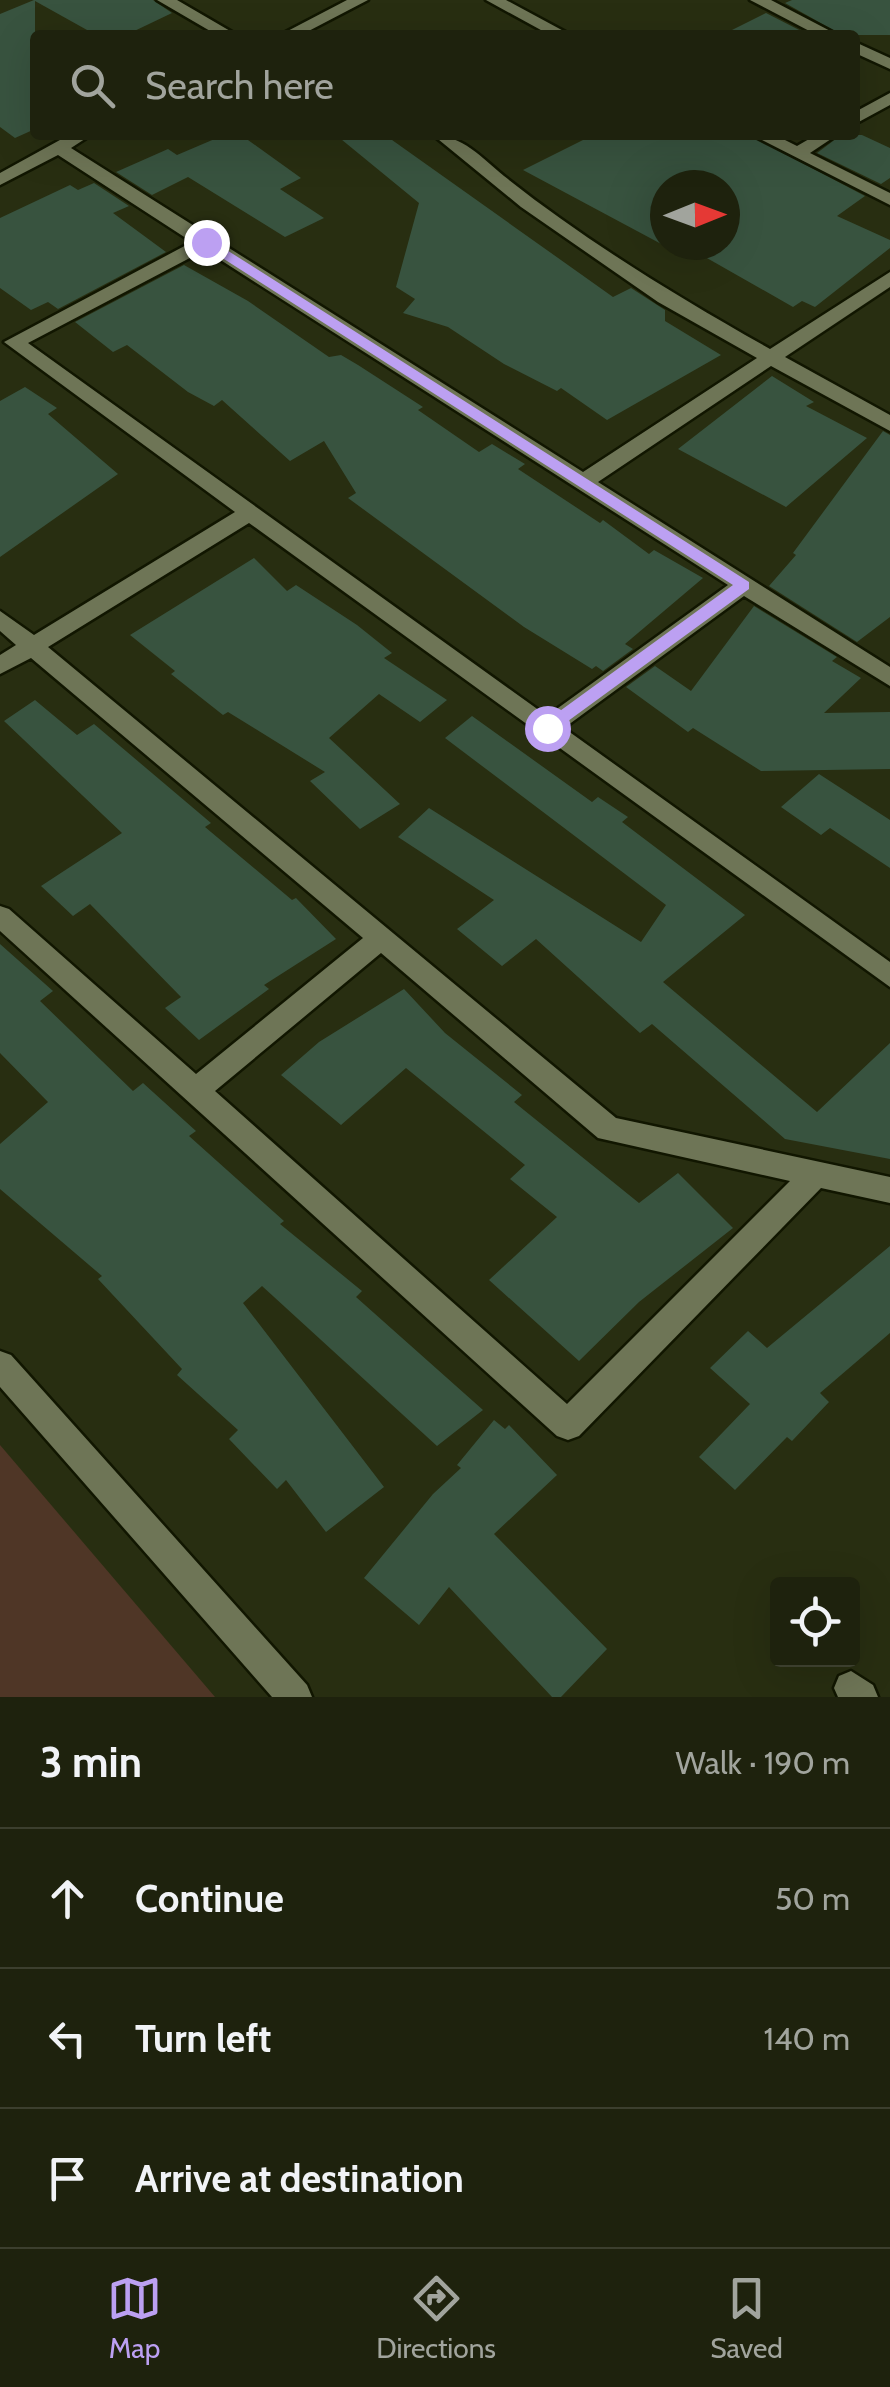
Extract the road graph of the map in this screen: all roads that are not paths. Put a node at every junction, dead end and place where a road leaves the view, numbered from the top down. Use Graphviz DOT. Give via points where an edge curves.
graph roads {
  1 [pos="165,0"];
  2 [pos="360,0"];
  3 [pos="494,0"];
  4 [pos="758,0"];
  5 [pos="220,30"];
  6 [pos="313,30"];
  7 [pos="553,30"];
  8 [pos="820,30"];
  9 [pos="860,50"];
  10 [pos="890,64"];
  11 [pos="890,98"];
  12 [pos="860,116"];
  13 [pos="72,140"];
  14 [pos="448,140"];
  15 [pos="771,140"];
  16 [pos="820,140"];
  17 [pos="57,147"];
  18 [pos="798,154"];
  19 [pos="0,180"];
  20 [pos="890,200"];
  21 [pos="206,242"];
  22 [pos="890,278"];
  23 [pos="770,356"];
  24 [pos="890,424"];
  25 [pos="582,482"];
  26 [pos="250,513"];
  27 [pos="744,585"];
  28 [pos="0,619"];
  29 [pos="33,646"];
  30 [pos="0,666"];
  31 [pos="890,678"];
  32 [pos="547,728"];
  33 [pos="0,916"];
  34 [pos="381,938"];
  35 [pos="890,976"];
  36 [pos="194,1090"];
  37 [pos="816,1174"];
  38 [pos="890,1190"];
  39 [pos="0,1365"];
  40 [pos="296,1697"];
  1 -- 5 [label="street"];
  2 -- 6 [label="street"];
  3 -- 7 [label="street"];
  4 -- 8 [label="street"];
  9 -- 10 [label="street"];
  11 -- 12 [label="street"];
  13 -- 17 [label="street"];
  14 -- 23 [label="street" via="665,298"];
  15 -- 18 [label="street"];
  16 -- 18 [label="street"];
  17 -- 19 [label="street"];
  17 -- 21 [label="street"];
  18 -- 20 [label="street"];
  21 -- 25 [label="street"];
  21 -- 26 [label="street" via="14,342"];
  22 -- 23 [label="street"];
  23 -- 24 [label="street"];
  23 -- 25 [label="street"];
  25 -- 27 [label="street"];
  26 -- 29 [label="street"];
  26 -- 32 [label="street"];
  27 -- 31 [label="street"];
  27 -- 32 [label="street"];
  28 -- 29 [label="street"];
  29 -- 30 [label="street"];
  29 -- 34 [label="street"];
  32 -- 35 [label="street"];
  33 -- 36 [label="street"];
  34 -- 36 [label="street"];
  34 -- 37 [label="street" via="608,1129"];
  36 -- 37 [label="street" via="568,1425"];
  37 -- 38 [label="street"];
  39 -- 40 [label="street"];
}
